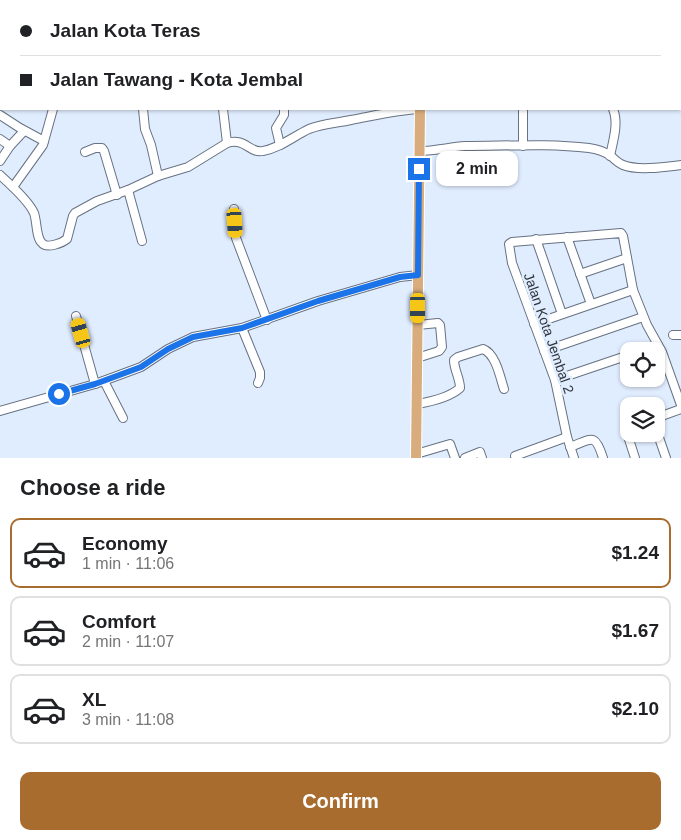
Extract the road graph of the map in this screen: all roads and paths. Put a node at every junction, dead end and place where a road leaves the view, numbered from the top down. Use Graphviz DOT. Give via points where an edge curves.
graph roads {
  1 [pos="53,110"];
  2 [pos="143,110"];
  3 [pos="222,110"];
  4 [pos="284,110"];
  5 [pos="410,110"];
  6 [pos="420,110"];
  7 [pos="523,110"];
  8 [pos="614,110"];
  9 [pos="371,113"];
  10 [pos="0,115"];
  11 [pos="24,130"];
  12 [pos="0,139"];
  13 [pos="44,141"];
  14 [pos="228,143"];
  15 [pos="280,145"];
  16 [pos="10,146"];
  17 [pos="523,146"];
  18 [pos="420,151"];
  19 [pos="85,152"];
  20 [pos="610,156"];
  21 [pos="0,161"];
  22 [pos="681,165"];
  23 [pos="0,175"];
  24 [pos="158,176"];
  25 [pos="13,187"];
  26 [pos="128,190"];
  27 [pos="116,195"];
  28 [pos="234,209"];
  29 [pos="567,237"];
  30 [pos="536,239"];
  31 [pos="142,241"];
  32 [pos="627,258"];
  33 [pos="580,274"];
  34 [pos="418,275"];
  35 [pos="633,290"];
  36 [pos="591,304"];
  37 [pos="562,314"];
  38 [pos="76,316"];
  39 [pos="643,317"];
  40 [pos="267,320"];
  41 [pos="534,324"];
  42 [pos="418,325"];
  43 [pos="242,328"];
  44 [pos="656,342"];
  45 [pos="544,351"];
  46 [pos="418,358"];
  47 [pos="620,358"];
  48 [pos="665,360"];
  49 [pos="555,380"];
  50 [pos="104,381"];
  51 [pos="258,383"];
  52 [pos="95,384"];
  53 [pos="504,389"];
  54 [pos="417,404"];
  55 [pos="681,405"];
  56 [pos="681,409"];
  57 [pos="0,411"];
  58 [pos="665,415"];
  59 [pos="123,418"];
  60 [pos="566,437"];
  61 [pos="630,442"];
  62 [pos="660,442"];
  63 [pos="570,447"];
  64 [pos="416,456"];
  65 [pos="515,456"];
  66 [pos="454,458"];
  67 [pos="465,458"];
  68 [pos="482,458"];
  69 [pos="574,458"];
  70 [pos="604,458"];
  71 [pos="635,458"];
  72 [pos="666,458"];
  1 -- 13 [label="street"];
  2 -- 24 [label="street"];
  3 -- 14 [label="street"];
  4 -- 15 [label="street" via="276,128"];
  5 -- 9 [label="street"];
  6 -- 18 [label="main road"];
  7 -- 17 [label="street"];
  8 -- 20 [label="street" via="616,124"];
  9 -- 15 [label="street" via="315,127"];
  10 -- 11 [label="street"];
  11 -- 13 [label="street"];
  11 -- 16 [label="street"];
  12 -- 16 [label="street"];
  13 -- 25 [label="street"];
  14 -- 15 [label="street" via="244,143 259,152"];
  14 -- 24 [label="street" via="188,167"];
  16 -- 21 [label="street"];
  17 -- 18 [label="street" via="465,146"];
  17 -- 20 [label="street" via="591,149"];
  18 -- 34 [label="main road"];
  19 -- 27 [label="street" via="102,148"];
  20 -- 22 [label="street" via="624,166 639,168"];
  23 -- 25 [label="street"];
  24 -- 26 [label="street"];
  25 -- 27 [label="street" via="33,211 39,239 46,246 67,239 75,213"];
  26 -- 27 [label="street"];
  26 -- 31 [label="street"];
  28 -- 40 [label="street" via="236,238"];
  29 -- 30 [label="street"];
  29 -- 32 [label="street" via="621,233"];
  29 -- 33 [label="street"];
  30 -- 37 [label="street"];
  30 -- 41 [label="street, Jalan Kota Jembal 2" via="509,244 512,263"];
  32 -- 33 [label="street"];
  32 -- 35 [label="street"];
  33 -- 36 [label="street"];
  34 -- 40 [label="street" via="400,277 318,301"];
  34 -- 42 [label="main road"];
  35 -- 36 [label="street"];
  35 -- 39 [label="street"];
  36 -- 37 [label="street"];
  37 -- 41 [label="street"];
  38 -- 52 [label="street"];
  39 -- 44 [label="street"];
  39 -- 45 [label="street"];
  40 -- 43 [label="street"];
  41 -- 45 [label="street, Jalan Kota Jembal 2"];
  42 -- 46 [label="main road"];
  42 -- 46 [label="street" via="438,323 442,347"];
  43 -- 50 [label="street" via="193,337 141,367"];
  43 -- 51 [label="street" via="260,372"];
  45 -- 49 [label="street, Jalan Kota Jembal 2"];
  46 -- 54 [label="main road"];
  47 -- 49 [label="street"];
  48 -- 55 [label="street"];
  49 -- 60 [label="street, Jalan Kota Jembal 2"];
  50 -- 52 [label="street"];
  50 -- 59 [label="street"];
  52 -- 57 [label="street"];
  53 -- 54 [label="street" via="492,356 483,349 454,360 460,388 438,399"];
  54 -- 64 [label="main road"];
  56 -- 58 [label="street"];
  60 -- 63 [label="street, Jalan Kota Jembal 2"];
  60 -- 65 [label="street"];
  61 -- 71 [label="street"];
  62 -- 72 [label="street"];
  63 -- 69 [label="street, Jalan Kota Jembal 2"];
  63 -- 70 [label="street" via="596,441"];
  64 -- 66 [label="street" via="450,444"];
  67 -- 68 [label="street" via="480,452"];
}
